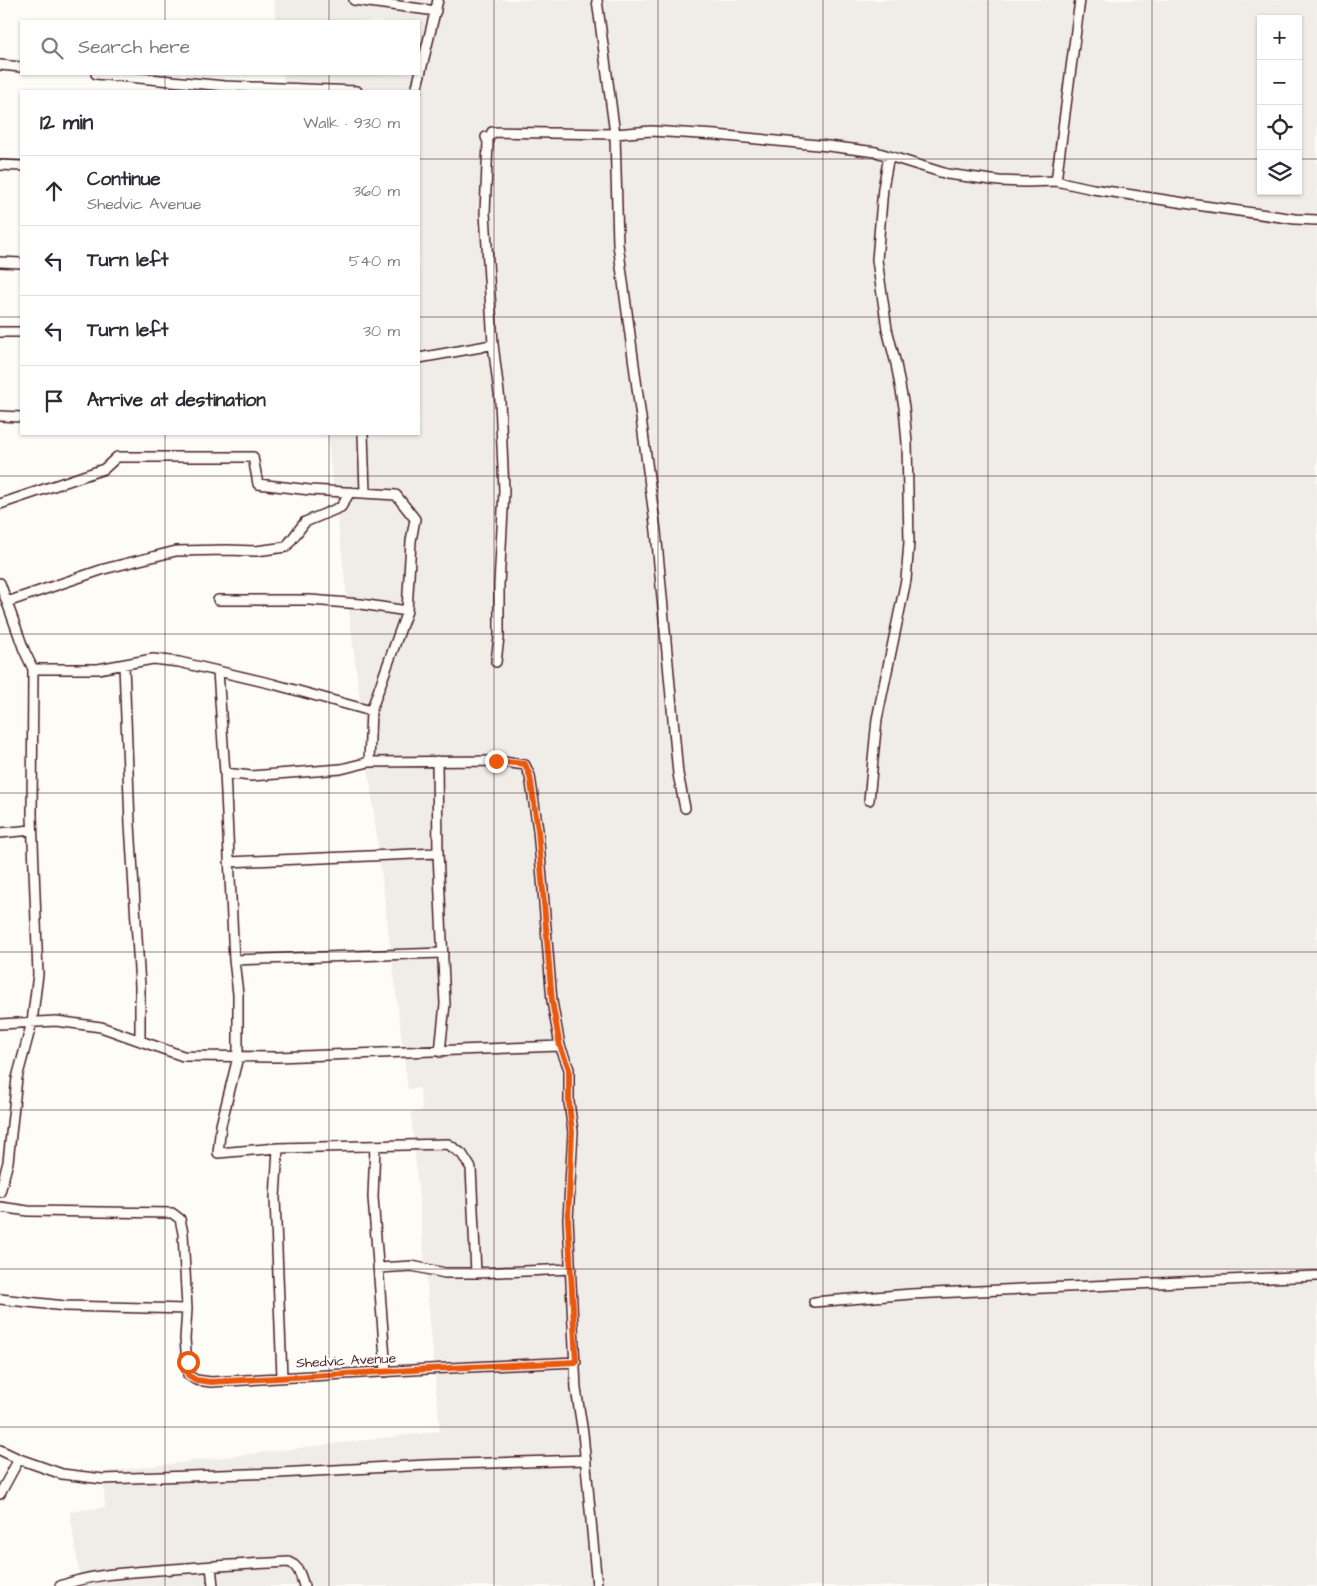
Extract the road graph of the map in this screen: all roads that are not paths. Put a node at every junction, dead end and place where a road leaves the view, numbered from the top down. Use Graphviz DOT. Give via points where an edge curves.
graph roads {
  1 [pos="354,0"];
  2 [pos="438,0"];
  3 [pos="597,0"];
  4 [pos="1080,0"];
  5 [pos="436,11"];
  6 [pos="0,65"];
  7 [pos="20,67"];
  8 [pos="107,75"];
  9 [pos="420,75"];
  10 [pos="420,75"];
  11 [pos="331,90"];
  12 [pos="416,90"];
  13 [pos="615,134"];
  14 [pos="889,156"];
  15 [pos="0,165"];
  16 [pos="20,166"];
  17 [pos="1056,181"];
  18 [pos="1317,220"];
  19 [pos="0,262"];
  20 [pos="20,263"];
  21 [pos="0,332"];
  22 [pos="20,332"];
  23 [pos="494,344"];
  24 [pos="420,358"];
  25 [pos="0,416"];
  26 [pos="20,417"];
  27 [pos="363,435"];
  28 [pos="350,492"];
  29 [pos="365,492"];
  30 [pos="0,504"];
  31 [pos="1,589"];
  32 [pos="218,600"];
  33 [pos="7,602"];
  34 [pos="407,611"];
  35 [pos="496,662"];
  36 [pos="124,665"];
  37 [pos="32,669"];
  38 [pos="218,671"];
  39 [pos="371,711"];
  40 [pos="437,761"];
  41 [pos="369,762"];
  42 [pos="225,773"];
  43 [pos="869,800"];
  44 [pos="685,808"];
  45 [pos="32,830"];
  46 [pos="0,833"];
  47 [pos="438,853"];
  48 [pos="229,862"];
  49 [pos="443,953"];
  50 [pos="234,960"];
  51 [pos="32,1022"];
  52 [pos="0,1024"];
  53 [pos="140,1041"];
  54 [pos="560,1046"];
  55 [pos="440,1052"];
  56 [pos="238,1057"];
  57 [pos="375,1146"];
  58 [pos="278,1148"];
  59 [pos="0,1192"];
  60 [pos="0,1207"];
  61 [pos="378,1268"];
  62 [pos="571,1269"];
  63 [pos="476,1273"];
  64 [pos="1317,1276"];
  65 [pos="1317,1282"];
  66 [pos="0,1299"];
  67 [pos="814,1302"];
  68 [pos="187,1309"];
  69 [pos="576,1362"];
  70 [pos="386,1372"];
  71 [pos="282,1377"];
  72 [pos="0,1450"];
  73 [pos="19,1459"];
  74 [pos="586,1460"];
  75 [pos="0,1494"];
  76 [pos="211,1566"];
  77 [pos="60,1586"];
  78 [pos="213,1586"];
  79 [pos="304,1586"];
  80 [pos="597,1586"];
  1 -- 5 [label="street"];
  2 -- 5 [label="street"];
  3 -- 13 [label="street"];
  4 -- 17 [label="street"];
  5 -- 9 [label="street"];
  6 -- 7 [label="street"];
  8 -- 11 [label="street" via="225,86"];
  10 -- 12 [label="street"];
  13 -- 14 [label="street" via="651,131 716,135 828,146"];
  13 -- 23 [label="street" via="492,132 486,137 485,213"];
  13 -- 44 [label="street" via="618,244 656,531 678,774"];
  14 -- 17 [label="street" via="947,174 998,181"];
  14 -- 43 [label="street" via="877,260 904,407 909,542 906,580 877,719"];
  15 -- 16 [label="street"];
  17 -- 18 [label="street" via="1204,206"];
  19 -- 20 [label="street"];
  21 -- 22 [label="street"];
  23 -- 24 [label="street"];
  23 -- 35 [label="street" via="504,491"];
  25 -- 26 [label="street"];
  27 -- 29 [label="street"];
  28 -- 29 [label="street"];
  28 -- 30 [label="street" via="258,484 253,457 117,457 104,469"];
  28 -- 33 [label="street" via="341,507 305,522 286,547 256,551 176,550 104,569"];
  29 -- 34 [label="street" via="396,495 415,519"];
  31 -- 33 [label="street"];
  32 -- 34 [label="street" via="310,600"];
  33 -- 37 [label="street"];
  34 -- 39 [label="street"];
  36 -- 37 [label="street" via="90,669"];
  36 -- 38 [label="street" via="153,659"];
  36 -- 53 [label="street"];
  37 -- 45 [label="street"];
  38 -- 39 [label="street"];
  38 -- 42 [label="street"];
  39 -- 41 [label="street"];
  40 -- 41 [label="street"];
  40 -- 47 [label="street"];
  40 -- 54 [label="street" via="525,764 530,776 538,830 552,1001"];
  41 -- 42 [label="street" via="341,768 251,776"];
  42 -- 48 [label="street"];
  45 -- 46 [label="street"];
  45 -- 51 [label="street" via="38,974"];
  47 -- 48 [label="street"];
  47 -- 49 [label="street"];
  48 -- 50 [label="street"];
  49 -- 50 [label="street"];
  49 -- 55 [label="street" via="445,1004"];
  50 -- 56 [label="street" via="238,994"];
  51 -- 52 [label="street"];
  51 -- 53 [label="street" via="56,1021 101,1027"];
  51 -- 59 [label="street" via="17,1078 8,1162"];
  53 -- 56 [label="street" via="184,1056"];
  54 -- 55 [label="street"];
  54 -- 62 [label="street" via="569,1069"];
  55 -- 56 [label="street"];
  56 -- 58 [label="street" via="221,1125 218,1153"];
  57 -- 58 [label="street"];
  57 -- 61 [label="street" via="373,1197"];
  57 -- 63 [label="street" via="448,1144 462,1154 471,1168"];
  58 -- 71 [label="street" via="275,1198"];
  60 -- 68 [label="street, Shedvic Avenue" via="28,1211 172,1213 180,1219 183,1233"];
  61 -- 63 [label="street" via="412,1266 446,1273"];
  61 -- 70 [label="street"];
  62 -- 63 [label="street"];
  62 -- 69 [label="street"];
  64 -- 65 [label="street"];
  64 -- 67 [label="street" via="911,1294"];
  66 -- 68 [label="street" via="65,1306"];
  68 -- 71 [label="street, Shedvic Avenue" via="188,1375 211,1382"];
  69 -- 70 [label="street, Shedvic Avenue"];
  69 -- 74 [label="street" via="576,1389"];
  70 -- 71 [label="street, Shedvic Avenue"];
  72 -- 73 [label="street"];
  73 -- 74 [label="street" via="62,1474 103,1479"];
  73 -- 75 [label="street"];
  74 -- 80 [label="street"];
  76 -- 77 [label="street" via="96,1576"];
  76 -- 78 [label="street"];
  76 -- 79 [label="street" via="289,1562 299,1571"];
}
